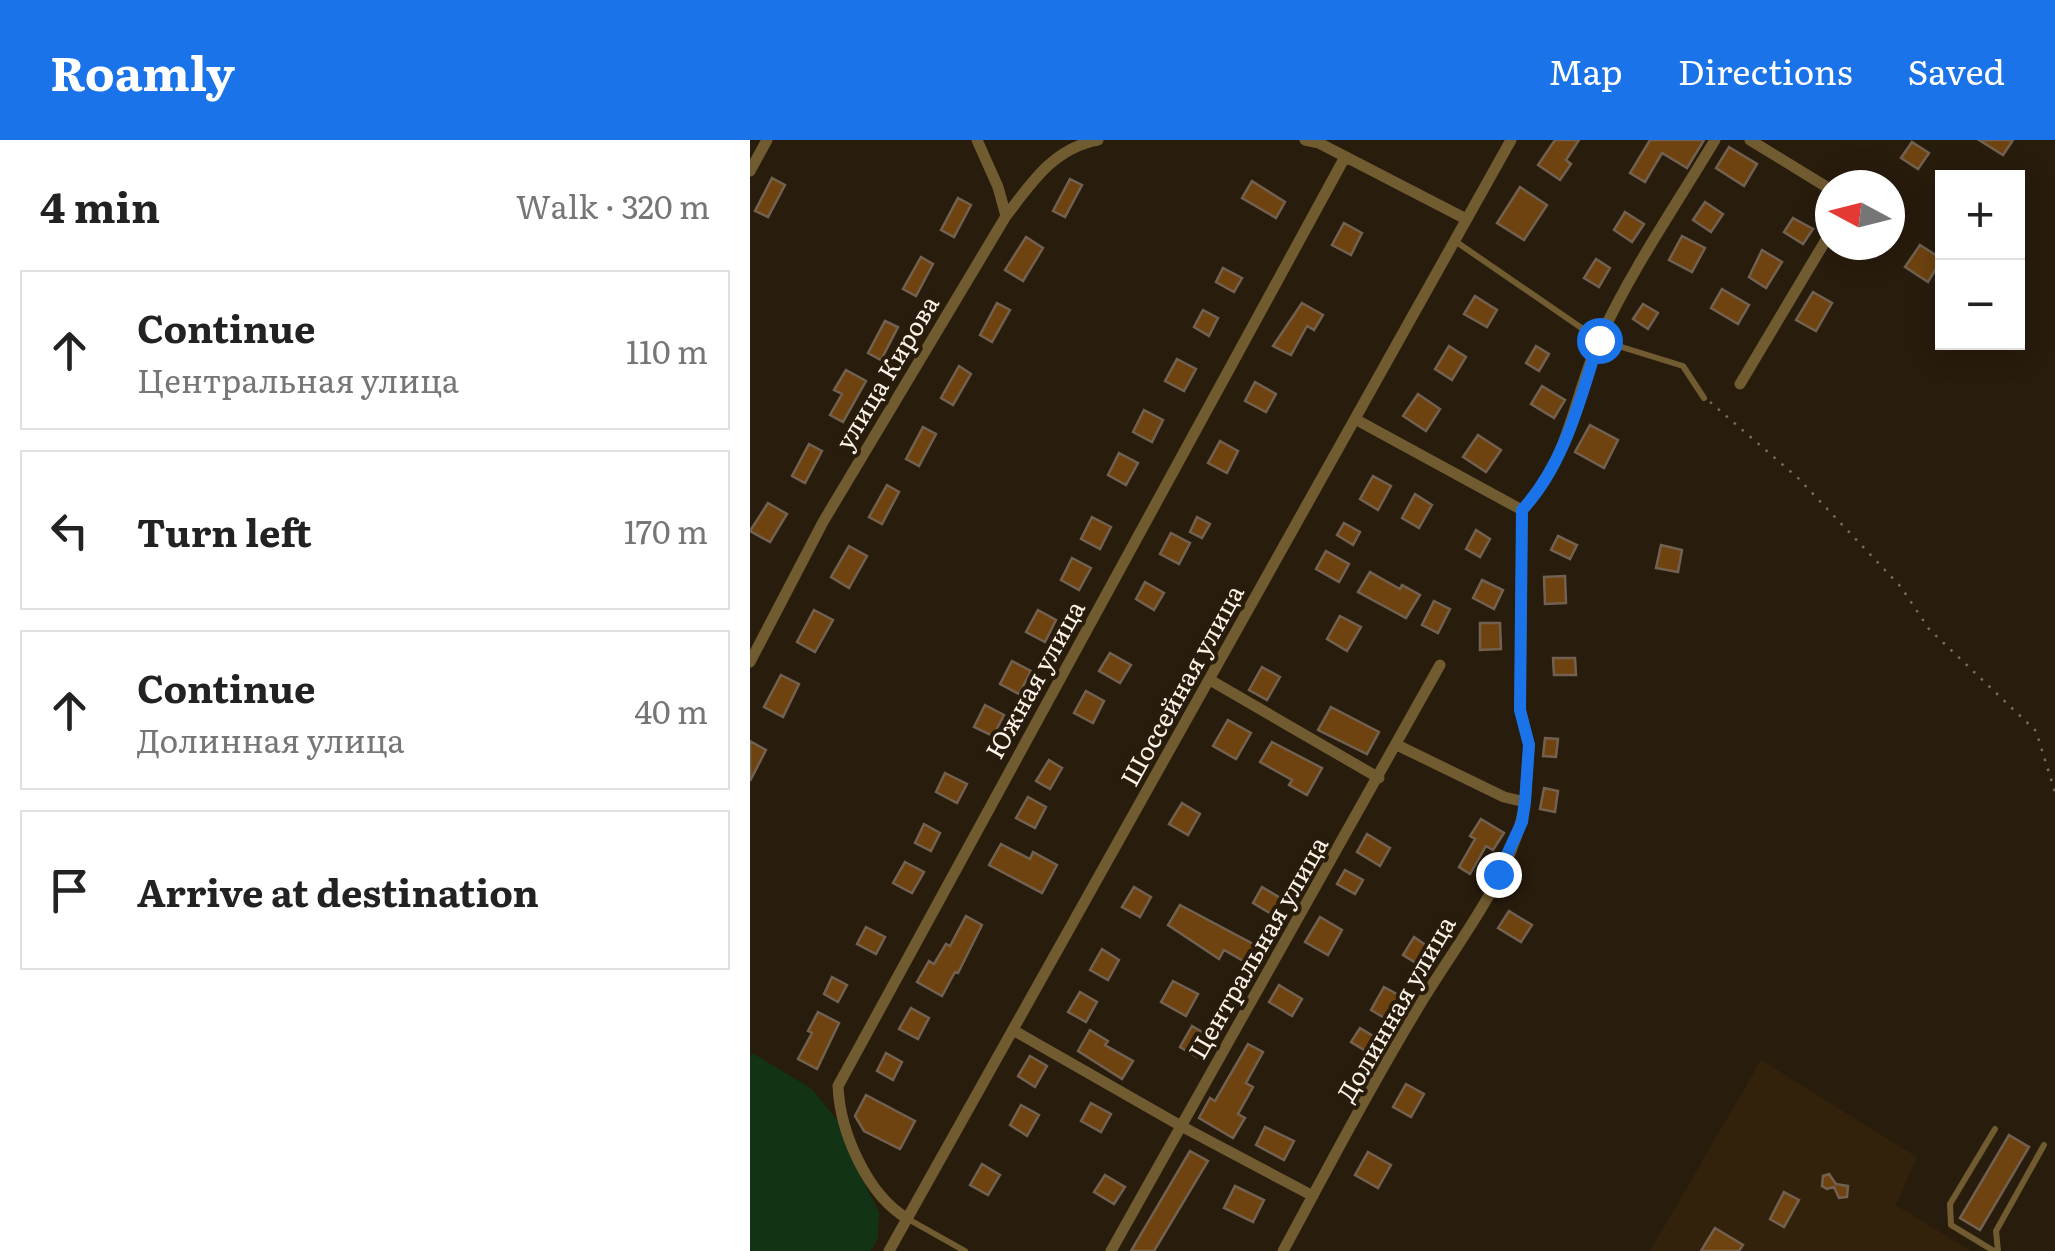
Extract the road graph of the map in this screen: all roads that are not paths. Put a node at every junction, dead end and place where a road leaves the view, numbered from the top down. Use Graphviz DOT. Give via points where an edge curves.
graph roads {
  1 [pos="768,140"];
  2 [pos="978,140"];
  3 [pos="1098,140"];
  4 [pos="1305,140"];
  5 [pos="1511,140"];
  6 [pos="1715,140"];
  7 [pos="1750,140"];
  8 [pos="1344,157"];
  9 [pos="750,171"];
  10 [pos="1815,180"];
  11 [pos="1006,216"];
  12 [pos="1466,219"];
  13 [pos="1454,240"];
  14 [pos="1815,258"];
  15 [pos="1599,340"];
  16 [pos="1740,384"];
  17 [pos="1704,398"];
  18 [pos="1356,419"];
  19 [pos="1522,510"];
  20 [pos="750,662"];
  21 [pos="1440,665"];
  22 [pos="1210,680"];
  23 [pos="1397,745"];
  24 [pos="1378,778"];
  25 [pos="1525,802"];
  26 [pos="1013,1030"];
  27 [pos="1181,1126"];
  28 [pos="1995,1129"];
  29 [pos="2044,1146"];
  30 [pos="1313,1196"];
  31 [pos="908,1219"];
  32 [pos="889,1251"];
  33 [pos="966,1251"];
  34 [pos="1111,1251"];
  35 [pos="1283,1251"];
  36 [pos="1996,1251"];
  1 -- 9 [label="street"];
  2 -- 11 [label="street"];
  3 -- 11 [label="street, улица Кирова" via="1059,156"];
  4 -- 8 [label="street"];
  5 -- 12 [label="street, Шоссейная улица"];
  6 -- 15 [label="street"];
  7 -- 10 [label="street"];
  8 -- 12 [label="street"];
  8 -- 31 [label="street, Южная улица" via="838,1086 839,1108 861,1162 890,1209"];
  11 -- 20 [label="street, улица Кирова" via="823,522"];
  12 -- 13 [label="street, Шоссейная улица"];
  13 -- 15 [label="lane"];
  13 -- 18 [label="street, Шоссейная улица"];
  14 -- 16 [label="street"];
  15 -- 17 [label="lane" via="1683,366"];
  15 -- 19 [label="street" via="1570,432"];
  18 -- 19 [label="street"];
  18 -- 22 [label="street, Шоссейная улица"];
  19 -- 25 [label="street, Долинная улица"];
  21 -- 23 [label="street, Центральная улица"];
  22 -- 24 [label="street"];
  22 -- 26 [label="street, Шоссейная улица"];
  23 -- 24 [label="street, Центральная улица"];
  23 -- 25 [label="street"];
  24 -- 27 [label="street, Центральная улица"];
  25 -- 30 [label="street, Долинная улица" via="1498,874"];
  26 -- 27 [label="street"];
  26 -- 31 [label="street, Шоссейная улица"];
  27 -- 30 [label="street"];
  27 -- 34 [label="street, Центральная улица"];
  28 -- 36 [label="lane" via="1950,1204 1951,1226"];
  29 -- 36 [label="lane" via="1996,1231"];
  30 -- 35 [label="street, Долинная улица"];
  31 -- 32 [label="street, Шоссейная улица"];
  31 -- 33 [label="lane"];
}
